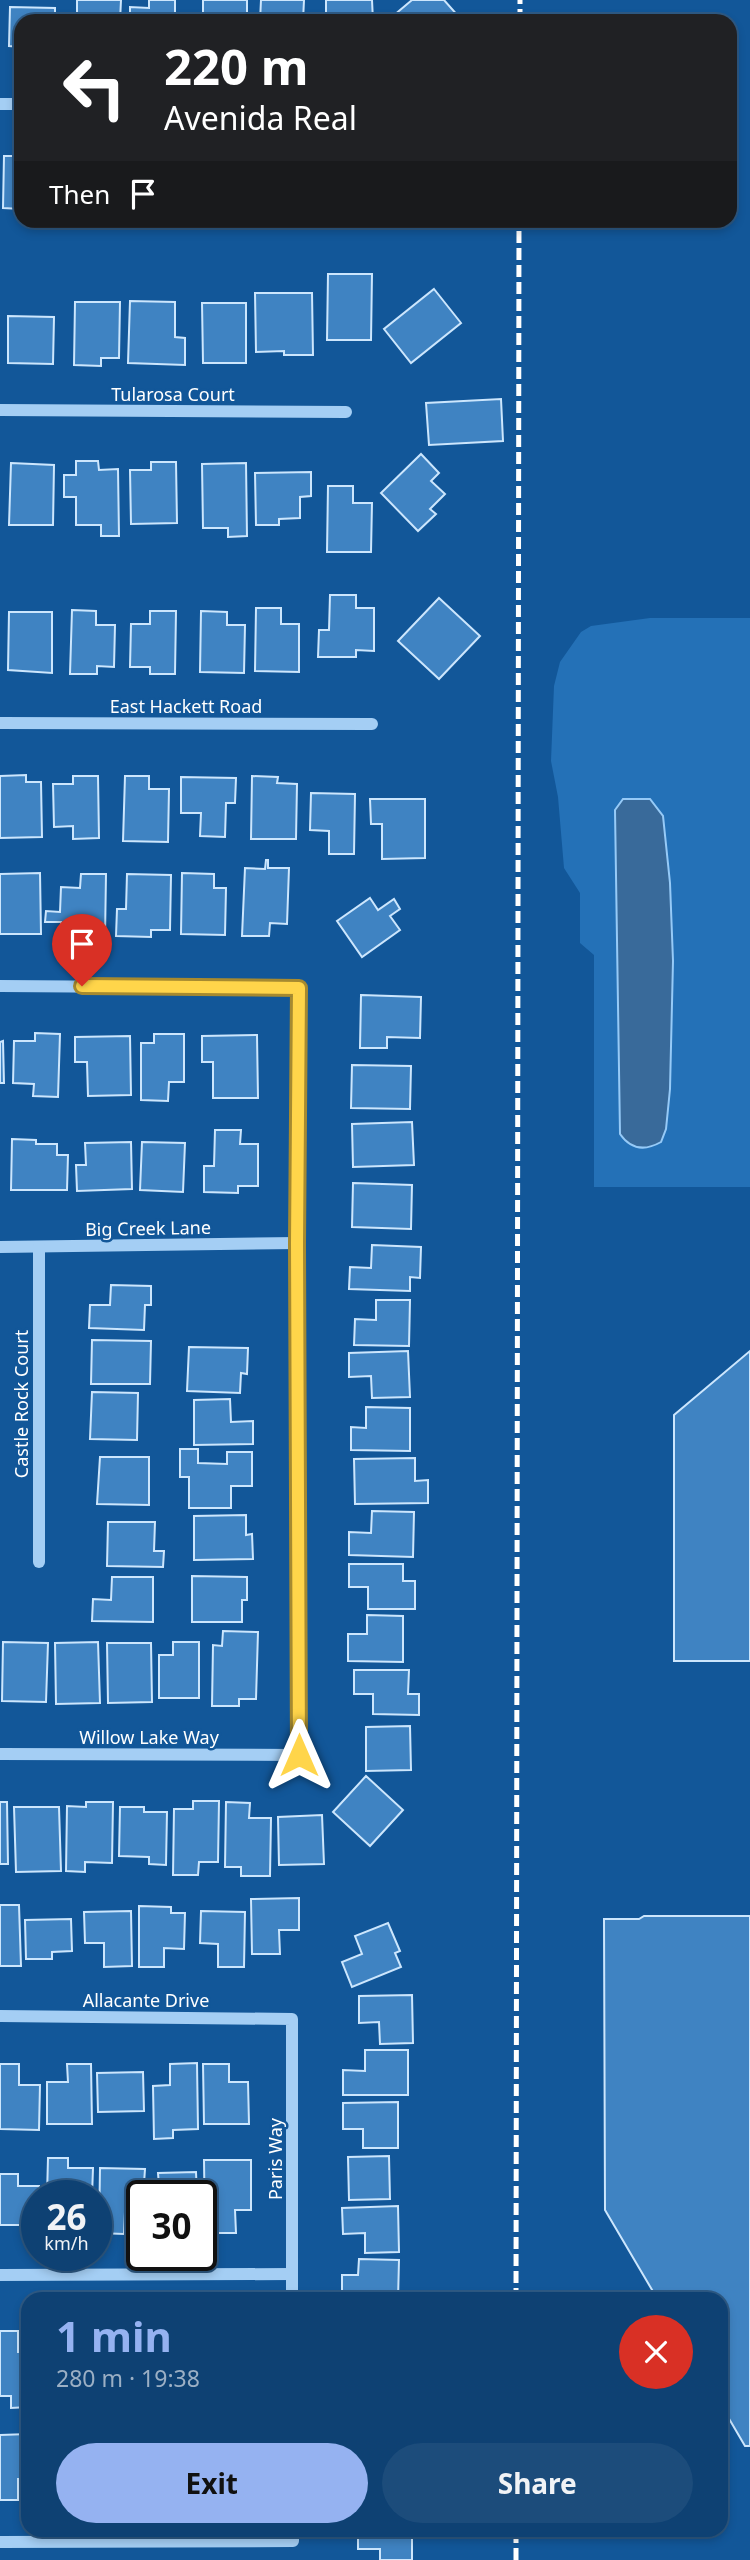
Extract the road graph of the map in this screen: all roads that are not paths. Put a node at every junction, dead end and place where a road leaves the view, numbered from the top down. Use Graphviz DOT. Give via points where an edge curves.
graph roads {
  1 [pos="0,410"];
  2 [pos="346,412"];
  3 [pos="0,723"];
  4 [pos="372,724"];
  5 [pos="0,986"];
  6 [pos="297,1243"];
  7 [pos="0,1247"];
  8 [pos="39,1247"];
  9 [pos="38,1562"];
  10 [pos="0,1754"];
  11 [pos="0,2016"];
  12 [pos="292,2019"];
  13 [pos="292,2274"];
  14 [pos="0,2275"];
  15 [pos="292,2292"];
  16 [pos="244,2537"];
  17 [pos="0,2542"];
  1 -- 2 [label="street, Tularosa Court"];
  3 -- 4 [label="street, East Hackett Road"];
  5 -- 6 [label="street" via="299,988"];
  6 -- 8 [label="street, Big Creek Lane"];
  6 -- 10 [label="street, Willow Lake Way" via="299,1755"];
  7 -- 8 [label="street, Big Creek Lane"];
  8 -- 9 [label="street, Castle Rock Court"];
  11 -- 12 [label="street, Allacante Drive"];
  12 -- 13 [label="street, Paris Way"];
  13 -- 14 [label="street"];
  13 -- 15 [label="street, Paris Way"];
  16 -- 17 [label="street"];
}
